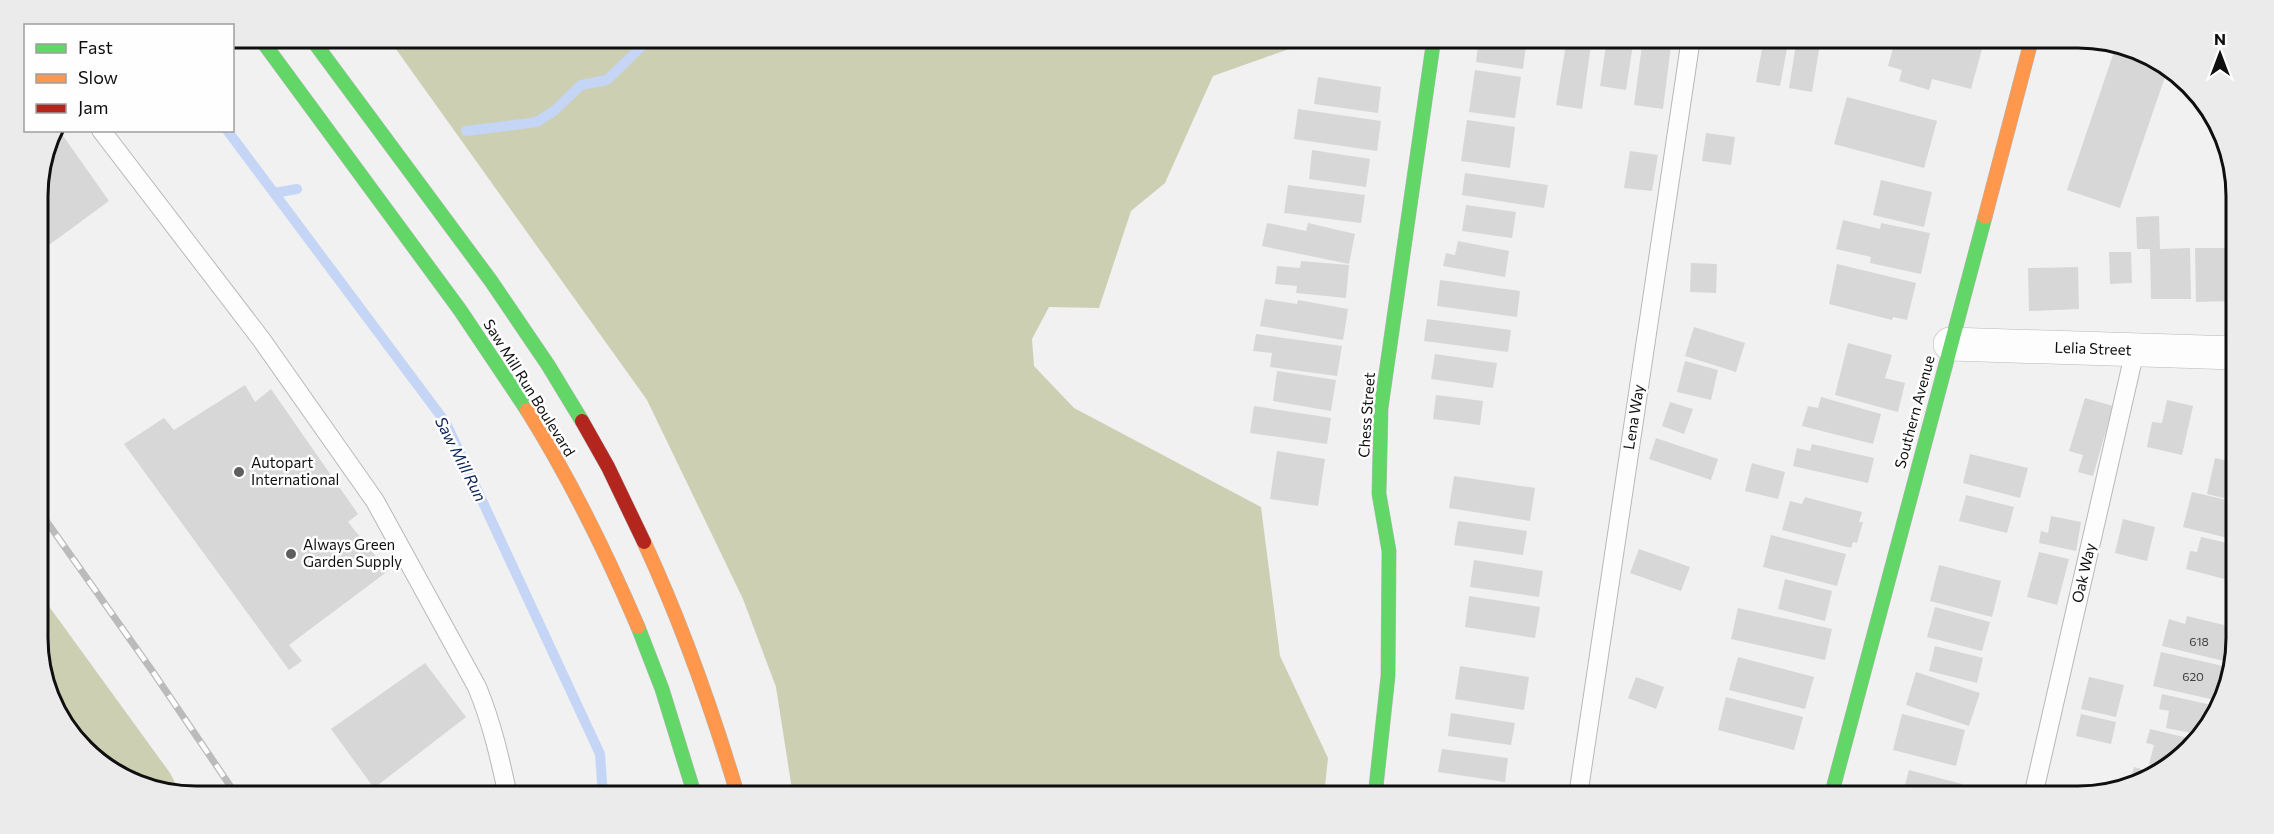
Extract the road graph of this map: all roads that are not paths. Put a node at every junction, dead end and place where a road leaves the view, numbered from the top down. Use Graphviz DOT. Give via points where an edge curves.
graph roads {
  1 [pos="267,48"];
  2 [pos="318,48"];
  3 [pos="1433,48"];
  4 [pos="1690,48"];
  5 [pos="2029,48"];
  6 [pos="103,132"];
  7 [pos="1950,344"];
  8 [pos="2134,350"];
  9 [pos="2226,353"];
  10 [pos="506,786"];
  11 [pos="692,786"];
  12 [pos="735,786"];
  13 [pos="1376,786"];
  14 [pos="1579,786"];
  15 [pos="1834,786"];
  16 [pos="2035,786"];
  1 -- 11 [label="main road, Saw Mill Run Boulevard" via="477,333 543,437 625,598 667,706"];
  2 -- 12 [label="main road, Saw Mill Run Boulevard" via="511,309 579,416 663,581 709,703"];
  3 -- 13 [label="main road, Chess Street" via="1382,408 1379,494 1389,551 1389,676"];
  4 -- 14 [label="lane, Lena Way"];
  5 -- 7 [label="main road, Southern Avenue"];
  6 -- 10 [label="lane" via="261,339 375,501 477,687 488,713"];
  7 -- 8 [label="street, Lelia Street"];
  7 -- 15 [label="main road, Southern Avenue"];
  8 -- 9 [label="street, Lelia Street"];
  8 -- 16 [label="lane, Oak Way"];
}
